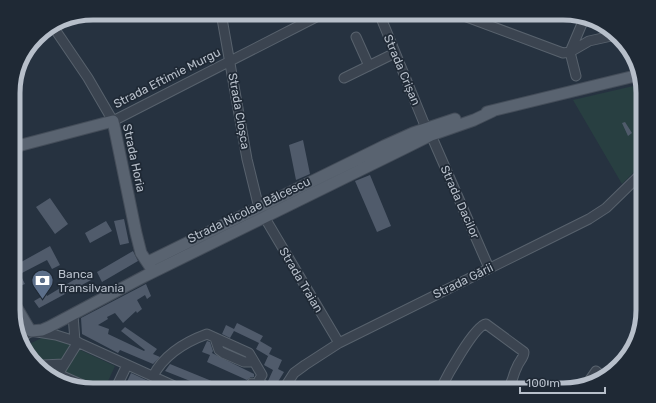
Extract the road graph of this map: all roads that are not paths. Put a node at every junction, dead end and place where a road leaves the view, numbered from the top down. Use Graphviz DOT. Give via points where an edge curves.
graph roads {
  1 [pos="222,20"];
  2 [pos="310,20"];
  3 [pos="382,20"];
  4 [pos="475,20"];
  5 [pos="583,22"];
  6 [pos="55,30"];
  7 [pos="610,36"];
  8 [pos="356,37"];
  9 [pos="570,52"];
  10 [pos="395,53"];
  11 [pos="230,60"];
  12 [pos="369,66"];
  13 [pos="634,75"];
  14 [pos="576,76"];
  15 [pos="344,78"];
  16 [pos="113,121"];
  17 [pos="428,131"];
  18 [pos="20,145"];
  19 [pos="636,179"];
  20 [pos="261,213"];
  21 [pos="150,267"];
  22 [pos="489,268"];
  23 [pos="20,314"];
  24 [pos="73,314"];
  25 [pos="31,331"];
  26 [pos="25,335"];
  27 [pos="76,342"];
  28 [pos="339,343"];
  29 [pos="64,364"];
  30 [pos="127,365"];
  31 [pos="46,366"];
  32 [pos="58,374"];
  33 [pos="599,374"];
  34 [pos="152,376"];
  35 [pos="592,377"];
  36 [pos="118,383"];
  37 [pos="168,383"];
  38 [pos="260,383"];
  39 [pos="287,383"];
  40 [pos="444,383"];
  41 [pos="511,383"];
  1 -- 11 [label="street, Strada Cloșca"];
  2 -- 11 [label="street, Strada Eftimie Murgu"];
  3 -- 10 [label="street, Strada Crișan"];
  4 -- 9 [label="street" via="563,53"];
  5 -- 9 [label="street"];
  6 -- 16 [label="street, Strada Horia" via="88,78"];
  7 -- 9 [label="street" via="589,41"];
  8 -- 12 [label="street"];
  9 -- 14 [label="street"];
  10 -- 12 [label="street"];
  10 -- 17 [label="street, Strada Crișan"];
  11 -- 16 [label="street, Strada Eftimie Murgu"];
  11 -- 20 [label="street, Strada Cloșca" via="248,159"];
  12 -- 15 [label="street"];
  13 -- 17 [label="main road, Strada Nicolae Bălcescu" via="472,114"];
  16 -- 18 [label="main road, Strada Eftimie Murgu"];
  16 -- 21 [label="main road, Strada Horia" via="141,253"];
  17 -- 20 [label="main road, Strada Nicolae Bălcescu" via="384,146"];
  17 -- 22 [label="street, Strada Dacilor"];
  19 -- 22 [label="street, Strada Gării" via="593,217"];
  20 -- 21 [label="main road, Strada Nicolae Bălcescu"];
  20 -- 28 [label="street, Strada Traian"];
  21 -- 24 [label="main road, Strada Nicolae Bălcescu"];
  22 -- 28 [label="street, Strada Gării"];
  23 -- 25 [label="main road"];
  24 -- 25 [label="main road, Strada Nicolae Bălcescu" via="42,330"];
  24 -- 27 [label="street"];
  25 -- 26 [label="street, Strada Nicolae Bălcescu"];
  25 -- 27 [label="street" via="56,335"];
  27 -- 29 [label="street"];
  27 -- 30 [label="street"];
  28 -- 39 [label="street, Strada Gării" via="294,373"];
  29 -- 31 [label="street"];
  29 -- 32 [label="street"];
  30 -- 34 [label="street"];
  30 -- 36 [label="street"];
  33 -- 35 [label="street" via="596,372"];
  34 -- 37 [label="street"];
  34 -- 38 [label="street" via="163,360 207,334 249,353 262,375 259,380"];
  40 -- 41 [label="street" via="466,346 486,324 524,352"];
}
